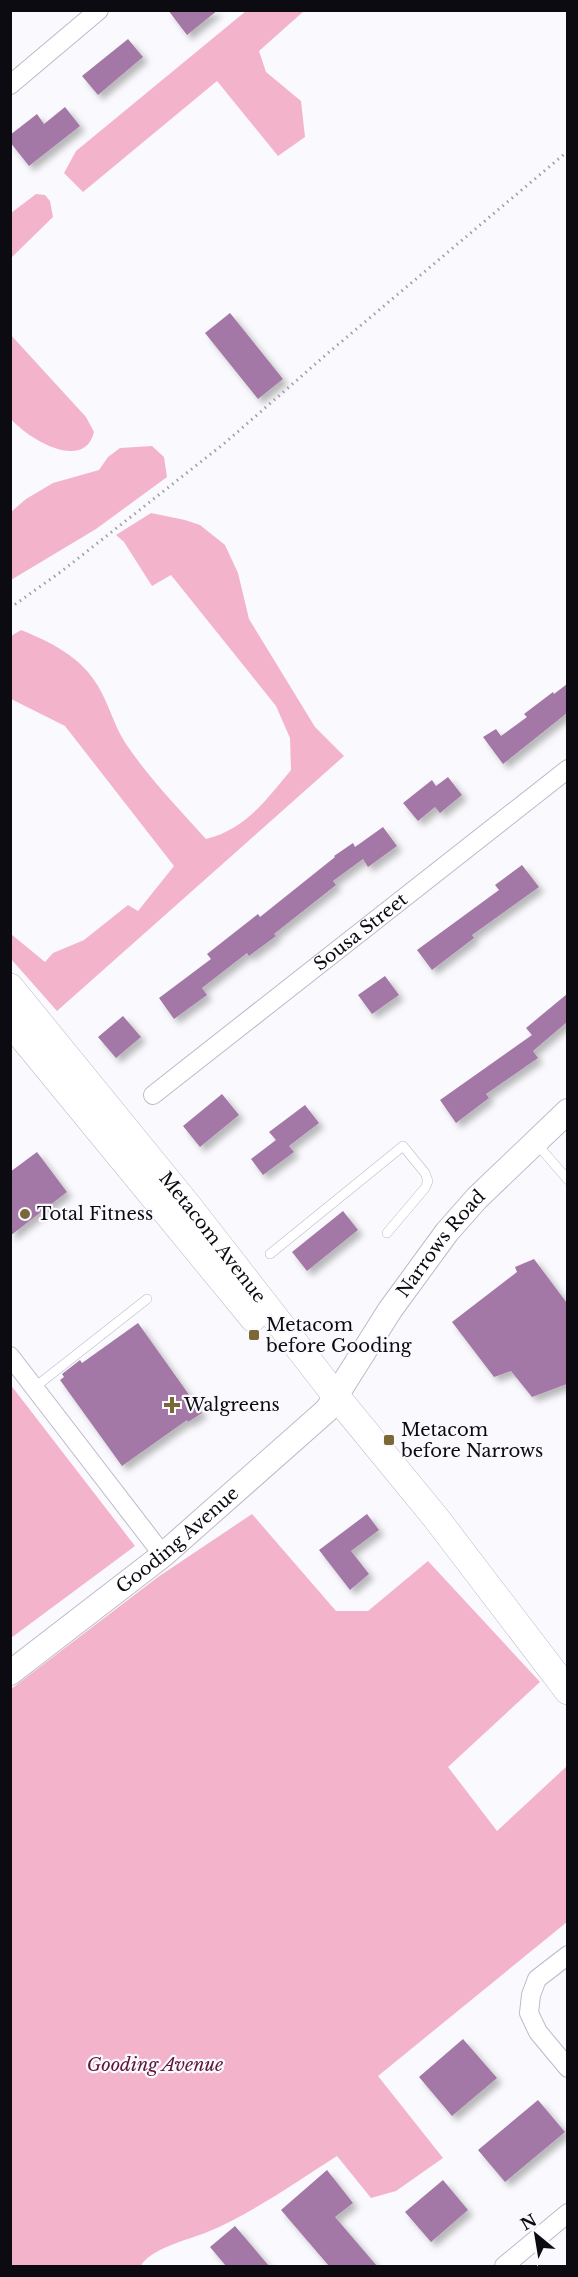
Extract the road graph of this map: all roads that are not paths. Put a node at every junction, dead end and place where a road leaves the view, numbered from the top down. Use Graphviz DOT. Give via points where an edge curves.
graph roads {
  1 [pos="99,10"];
  2 [pos="10,85"];
  3 [pos="567,769"];
  4 [pos="10,987"];
  5 [pos="10,1022"];
  6 [pos="153,1095"];
  7 [pos="567,1111"];
  8 [pos="534,1141"];
  9 [pos="567,1180"];
  10 [pos="387,1233"];
  11 [pos="270,1254"];
  12 [pos="147,1299"];
  13 [pos="10,1356"];
  14 [pos="35,1386"];
  15 [pos="332,1403"];
  16 [pos="163,1555"];
  17 [pos="517,1632"];
  18 [pos="10,1673"];
  19 [pos="567,1691"];
  20 [pos="567,1698"];
  21 [pos="567,1955"];
  22 [pos="567,2068"];
  23 [pos="567,2213"];
  24 [pos="504,2266"];
  1 -- 2 [label="street"];
  3 -- 6 [label="street, Sousa Street"];
  4 -- 15 [label="main road, Metacom Avenue" via="190,1208"];
  5 -- 15 [label="main road, Metacom Avenue"];
  7 -- 8 [label="main road, Narrows Road"];
  8 -- 9 [label="lane"];
  8 -- 15 [label="main road, Narrows Road" via="447,1232 390,1310"];
  10 -- 11 [label="lane" via="428,1181 403,1146"];
  12 -- 14 [label="lane"];
  13 -- 14 [label="street"];
  14 -- 16 [label="street"];
  15 -- 16 [label="main road, Gooding Avenue"];
  15 -- 17 [label="main road, Metacom Avenue"];
  15 -- 17 [label="main road, Metacom Avenue" via="410,1491"];
  16 -- 18 [label="main road, Gooding Avenue"];
  17 -- 19 [label="main road, Metacom Avenue"];
  17 -- 20 [label="main road, Metacom Avenue"];
  21 -- 22 [label="street" via="537,1979 529,2013 538,2032"];
  23 -- 24 [label="street"];
}
